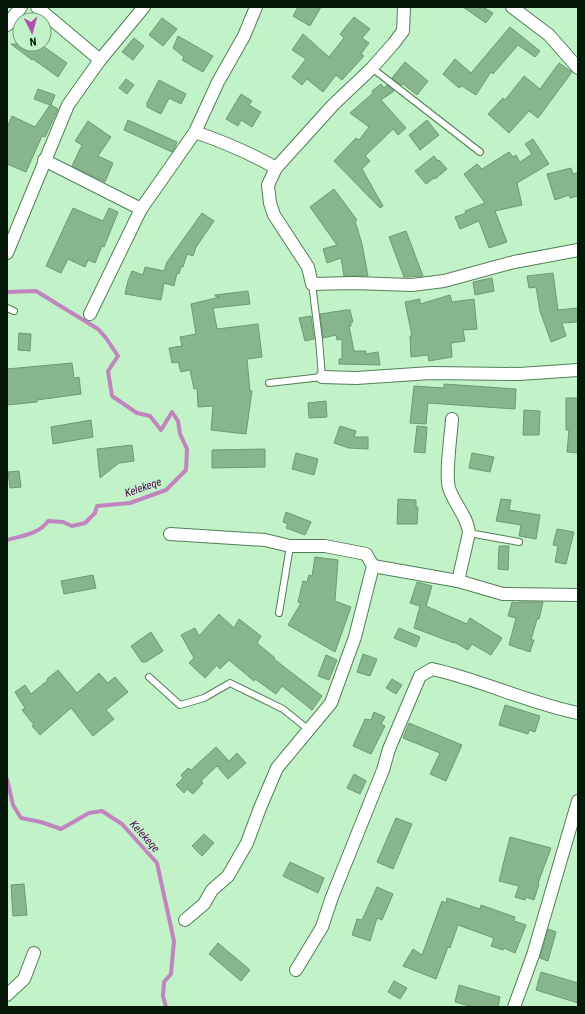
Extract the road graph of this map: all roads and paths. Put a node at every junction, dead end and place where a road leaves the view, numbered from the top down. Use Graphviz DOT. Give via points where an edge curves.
graph roads {
  1 [pos="21,7"];
  2 [pos="36,7"];
  3 [pos="144,7"];
  4 [pos="256,7"];
  5 [pos="404,7"];
  6 [pos="512,7"];
  7 [pos="7,25"];
  8 [pos="100,60"];
  9 [pos="576,62"];
  10 [pos="372,68"];
  11 [pos="195,132"];
  12 [pos="480,152"];
  13 [pos="44,160"];
  14 [pos="276,168"];
  15 [pos="140,209"];
  16 [pos="578,250"];
  17 [pos="7,253"];
  18 [pos="312,284"];
  19 [pos="7,308"];
  20 [pos="14,311"];
  21 [pos="90,314"];
  22 [pos="578,370"];
  23 [pos="322,377"];
  24 [pos="269,383"];
  25 [pos="452,419"];
  26 [pos="469,533"];
  27 [pos="170,534"];
  28 [pos="519,542"];
  29 [pos="290,546"];
  30 [pos="373,566"];
  31 [pos="458,581"];
  32 [pos="578,595"];
  33 [pos="279,612"];
  34 [pos="149,677"];
  35 [pos="578,713"];
  36 [pos="309,730"];
  37 [pos="578,801"];
  38 [pos="186,920"];
  39 [pos="34,953"];
  40 [pos="296,970"];
  41 [pos="7,995"];
  42 [pos="514,1007"];
  1 -- 7 [label="street"];
  2 -- 8 [label="street"];
  3 -- 8 [label="street"];
  4 -- 11 [label="street"];
  5 -- 10 [label="street" via="403,31"];
  6 -- 9 [label="street" via="549,35"];
  8 -- 13 [label="street" via="68,105"];
  10 -- 12 [label="lane"];
  10 -- 14 [label="street" via="333,105"];
  11 -- 14 [label="street" via="252,154"];
  11 -- 15 [label="street"];
  13 -- 15 [label="street"];
  13 -- 17 [label="street"];
  14 -- 18 [label="street" via="268,186 270,203 274,215 308,267"];
  15 -- 21 [label="street"];
  16 -- 18 [label="street" via="412,285"];
  18 -- 23 [label="lane"];
  19 -- 20 [label="lane"];
  22 -- 23 [label="street" via="519,374 438,373 356,378"];
  23 -- 24 [label="lane"];
  25 -- 26 [label="street" via="448,485 469,527"];
  26 -- 28 [label="lane"];
  26 -- 31 [label="street"];
  27 -- 29 [label="street" via="265,540"];
  29 -- 30 [label="street" via="325,546 366,554"];
  29 -- 33 [label="lane"];
  30 -- 31 [label="street"];
  30 -- 36 [label="street" via="355,637 331,703"];
  31 -- 32 [label="street" via="503,594"];
  34 -- 36 [label="lane" via="180,705 204,698 230,683 283,709"];
  35 -- 40 [label="street" via="552,708 454,674 432,669 420,676 389,749 322,926"];
  36 -- 38 [label="street" via="277,768 247,842 228,876"];
  37 -- 42 [label="street" via="533,955"];
  39 -- 41 [label="street" via="24,979"];
}
